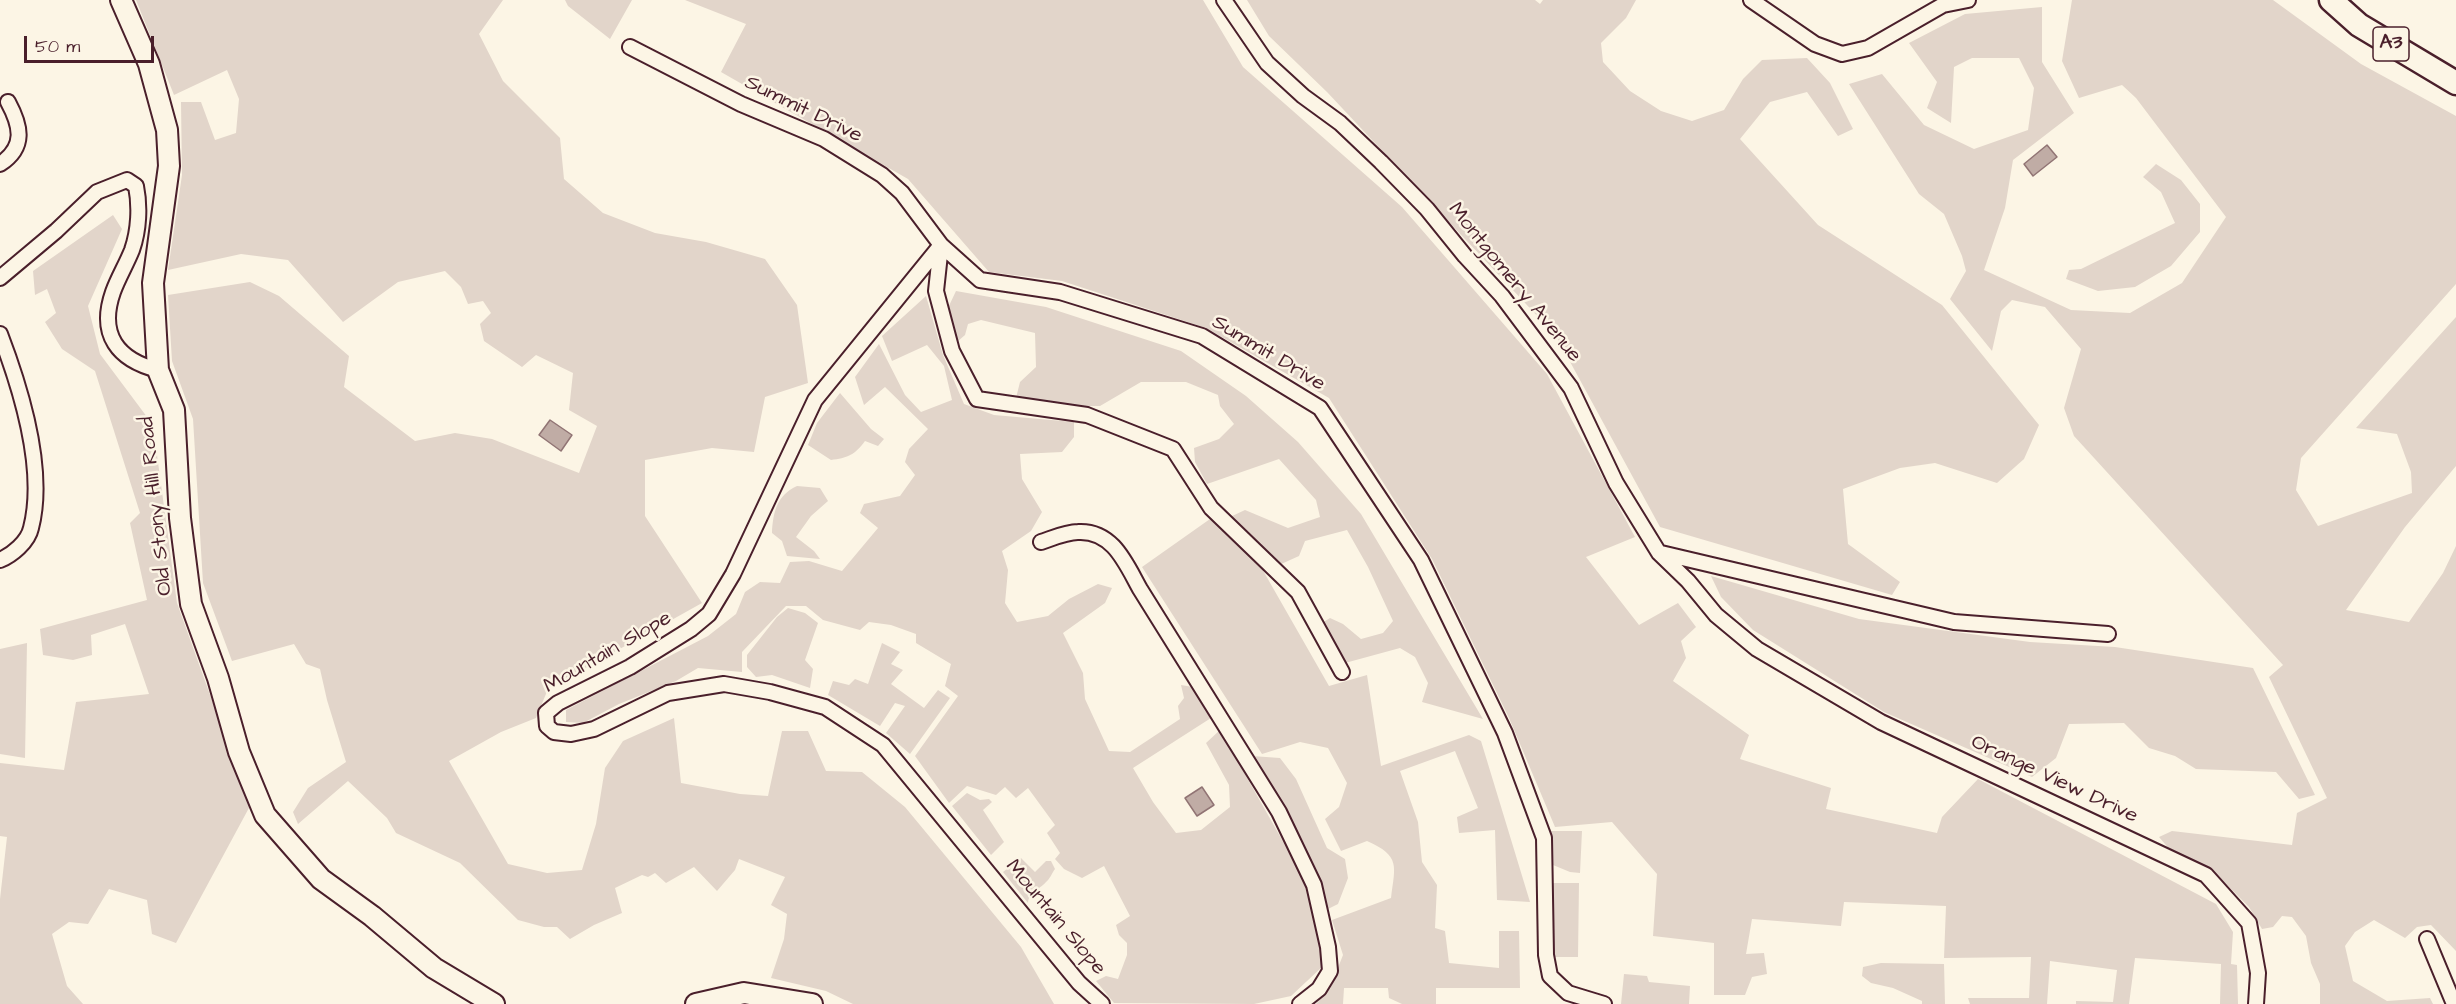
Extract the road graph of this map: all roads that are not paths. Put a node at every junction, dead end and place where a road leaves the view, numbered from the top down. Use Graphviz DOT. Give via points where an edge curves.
graph roads {
  1 [pos="121,0"];
  2 [pos="1224,0"];
  3 [pos="1751,0"];
  4 [pos="1968,0"];
  5 [pos="2331,0"];
  6 [pos="630,47"];
  7 [pos="2456,83"];
  8 [pos="8,102"];
  9 [pos="0,164"];
  10 [pos="941,245"];
  11 [pos="0,278"];
  12 [pos="0,334"];
  13 [pos="158,370"];
  14 [pos="1041,542"];
  15 [pos="1659,553"];
  16 [pos="0,560"];
  17 [pos="2108,634"];
  18 [pos="1757,649"];
  19 [pos="1342,672"];
  20 [pos="2427,939"];
  21 [pos="2451,989"];
  22 [pos="494,1004"];
  23 [pos="696,1004"];
  24 [pos="812,1004"];
  25 [pos="1102,1004"];
  26 [pos="1300,1004"];
  27 [pos="1604,1004"];
  28 [pos="2256,1004"];
  29 [pos="2454,1004"];
  1 -- 13 [label="street, Old Stony Hill Road" via="149,64 167,130 169,166 153,283"];
  2 -- 15 [label="street, Montgomery Avenue" via="1267,63 1381,162 1502,296 1571,388 1616,483"];
  3 -- 4 [label="street" via="1815,44 1842,54 1868,48 1943,5"];
  5 -- 7 [label="main road, A3" via="2359,25"];
  6 -- 10 [label="street, Summit Drive" via="741,104 824,139 882,175 902,193"];
  8 -- 9 [label="street" via="18,119 18,142"];
  10 -- 19 [label="street" via="936,291 952,351 977,399 1087,416 1173,450 1211,508 1298,592"];
  10 -- 25 [label="street, Mountain Slope" via="814,400 733,574 709,614 630,667 558,703 546,713 547,726 554,732 571,734 594,729 668,693 724,684 825,707 883,745 1079,983"];
  10 -- 27 [label="street, Summit Drive" via="980,280 1060,292 1202,336 1320,408 1421,560 1505,733 1544,838 1546,955 1550,976 1568,993"];
  11 -- 13 [label="street" via="97,192 127,180 136,186 138,219 132,248 112,295 108,324 114,346 138,365"];
  12 -- 16 [label="street" via="34,453 35,500 31,531 12,555"];
  13 -- 22 [label="street, Old Stony Hill Road" via="174,410 180,518 191,604 239,752 265,815 321,879 434,968"];
  14 -- 26 [label="street" via="1077,531 1092,533 1110,542 1122,555 1280,812 1314,885 1328,947 1330,970 1319,989"];
  15 -- 17 [label="street" via="1954,622"];
  15 -- 18 [label="street, Montgomery Avenue" via="1716,615"];
  18 -- 28 [label="street, Orange View Drive" via="1881,722 2206,875 2249,923 2258,973"];
  20 -- 21 [label="street"];
  21 -- 29 [label="street"];
  23 -- 24 [label="street" via="744,993"];
}
